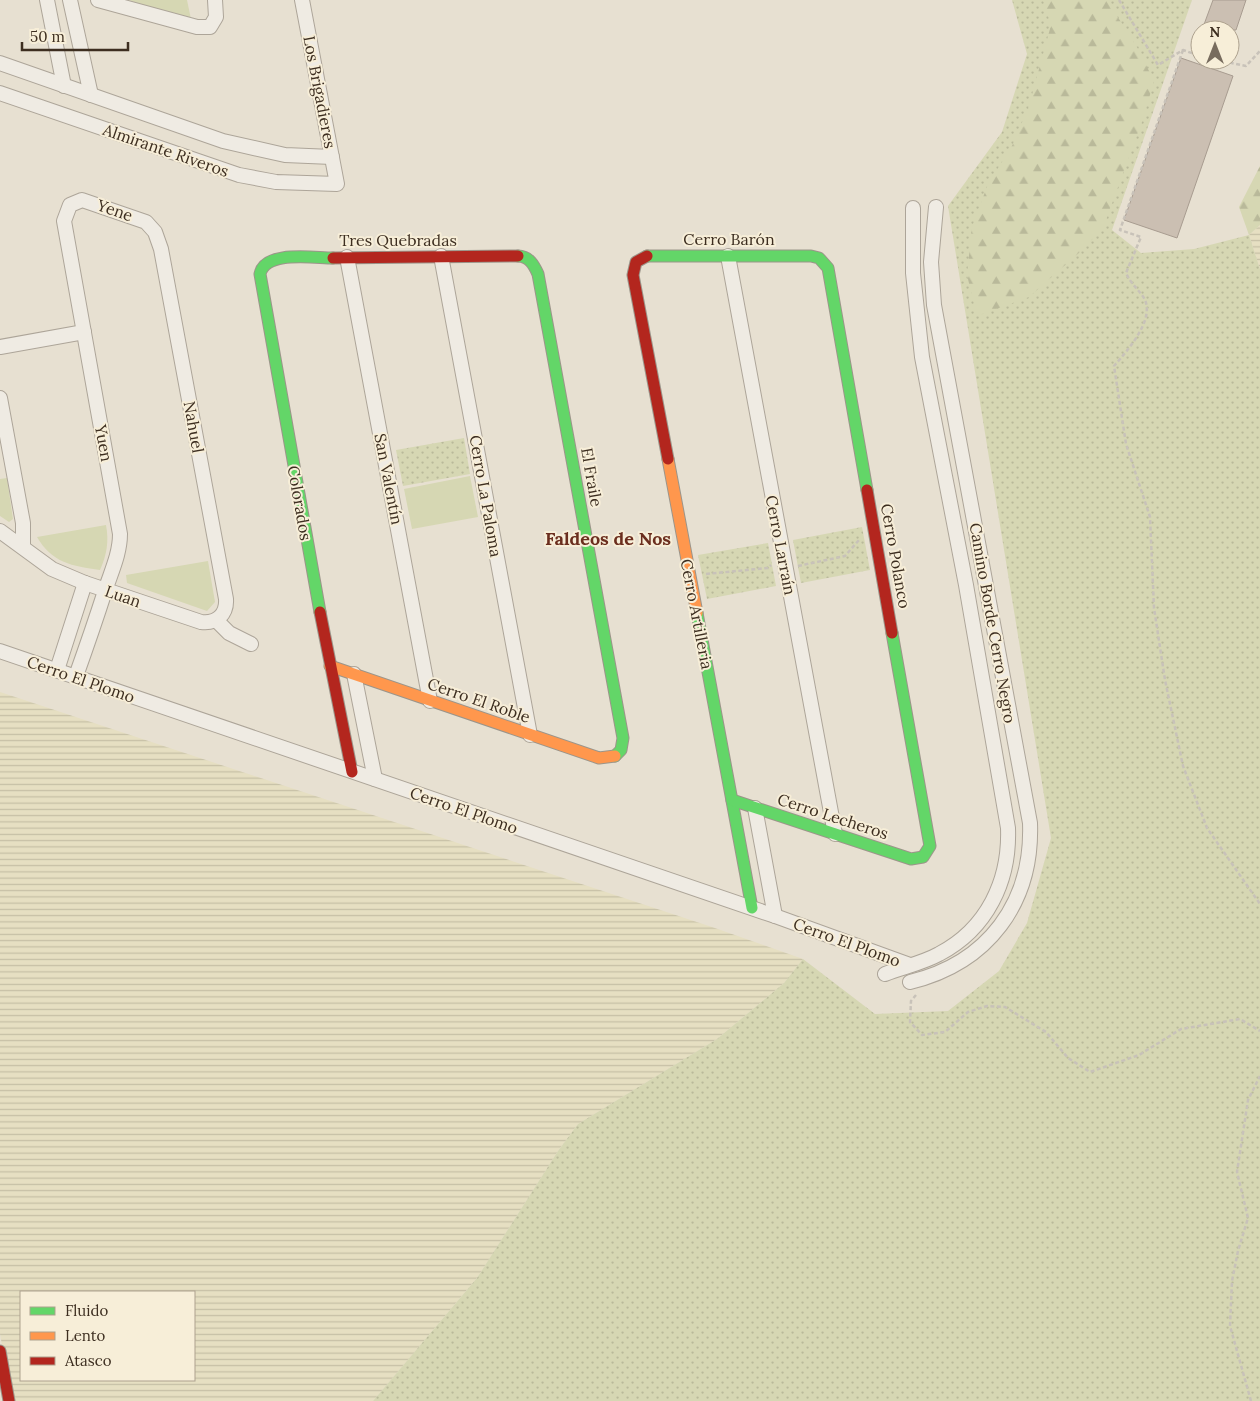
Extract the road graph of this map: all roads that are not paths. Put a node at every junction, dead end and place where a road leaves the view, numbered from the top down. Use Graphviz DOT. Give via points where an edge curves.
graph roads {
  1 [pos="47,0"];
  2 [pos="70,0"];
  3 [pos="98,0"];
  4 [pos="215,0"];
  5 [pos="302,0"];
  6 [pos="0,64"];
  7 [pos="64,86"];
  8 [pos="0,92"];
  9 [pos="91,95"];
  10 [pos="332,157"];
  11 [pos="337,184"];
  12 [pos="70,206"];
  13 [pos="155,232"];
  14 [pos="441,256"];
  15 [pos="728,256"];
  16 [pos="348,257"];
  17 [pos="823,261"];
  18 [pos="636,262"];
  19 [pos="533,263"];
  20 [pos="262,265"];
  21 [pos="84,332"];
  22 [pos="0,347"];
  23 [pos="0,398"];
  24 [pos="0,531"];
  25 [pos="23,547"];
  26 [pos="85,583"];
  27 [pos="106,590"];
  28 [pos="216,620"];
  29 [pos="0,644"];
  30 [pos="251,644"];
  31 [pos="0,651"];
  32 [pos="18,657"];
  33 [pos="330,666"];
  34 [pos="57,670"];
  35 [pos="354,674"];
  36 [pos="76,676"];
  37 [pos="430,700"];
  38 [pos="530,735"];
  39 [pos="346,740"];
  40 [pos="617,755"];
  41 [pos="325,762"];
  42 [pos="352,772"];
  43 [pos="375,779"];
  44 [pos="732,800"];
  45 [pos="755,808"];
  46 [pos="835,834"];
  47 [pos="923,857"];
  48 [pos="752,908"];
  49 [pos="775,916"];
  50 [pos="910,965"];
  51 [pos="885,974"];
  52 [pos="910,982"];
  53 [pos="0,1351"];
  54 [pos="9,1401"];
  1 -- 7 [label="street"];
  2 -- 9 [label="street"];
  3 -- 4 [label="street" via="197,27 210,27 216,17"];
  5 -- 10 [label="street, Los Brigadieres"];
  6 -- 7 [label="street, Almirante Riveros"];
  7 -- 9 [label="street, Almirante Riveros"];
  8 -- 11 [label="street, Almirante Riveros" via="239,175 276,182"];
  9 -- 10 [label="street, Almirante Riveros" via="244,147 285,155"];
  10 -- 11 [label="street, Los Brigadieres"];
  12 -- 13 [label="street, Yene" via="82,200 92,202 141,219"];
  12 -- 21 [label="street, Yuen" via="65,214 64,227"];
  13 -- 28 [label="street, Nahuel" via="161,249 226,599 224,612"];
  14 -- 16 [label="street, Tres Quebradas"];
  14 -- 19 [label="street, Tres Quebradas" via="517,255"];
  14 -- 38 [label="street, Cerro La Paloma"];
  15 -- 17 [label="street, Cerro Barón" via="811,256"];
  15 -- 18 [label="street, Cerro Barón" via="650,256"];
  15 -- 46 [label="street, Cerro Larraín"];
  16 -- 20 [label="street, Tres Quebradas" via="275,258"];
  16 -- 37 [label="street, San Valentín"];
  17 -- 47 [label="street, Cerro Polanco" via="829,272 930,840"];
  18 -- 44 [label="street, Cerro Artilleria" via="633,275"];
  19 -- 40 [label="street, El Fraile" via="538,274 624,738"];
  20 -- 33 [label="street, Colorados" via="260,283"];
  21 -- 22 [label="street"];
  21 -- 27 [label="street, Yuen" via="120,534 118,554"];
  23 -- 25 [label="street" via="22,523"];
  24 -- 25 [label="street, Luan"];
  25 -- 26 [label="street, Luan" via="45,566"];
  26 -- 27 [label="street, Luan"];
  26 -- 34 [label="street"];
  27 -- 28 [label="street, Luan" via="197,621"];
  27 -- 36 [label="street, Yuen"];
  28 -- 30 [label="street" via="229,633"];
  29 -- 32 [label="street, Cerro El Plomo"];
  31 -- 32 [label="street, Cerro El Plomo"];
  32 -- 34 [label="street, Cerro El Plomo"];
  33 -- 35 [label="street, Cerro El Roble"];
  33 -- 39 [label="street, Colorados"];
  34 -- 36 [label="street, Cerro El Plomo"];
  35 -- 37 [label="street, Cerro El Roble"];
  35 -- 43 [label="street"];
  36 -- 41 [label="street, Cerro El Plomo"];
  37 -- 38 [label="street, Cerro El Roble"];
  38 -- 40 [label="street, Cerro El Roble" via="604,760"];
  39 -- 41 [label="street"];
  39 -- 42 [label="street, Colorados"];
  41 -- 42 [label="street, Cerro El Plomo"];
  42 -- 43 [label="street, Cerro El Plomo"];
  43 -- 48 [label="street, Cerro El Plomo"];
  44 -- 45 [label="street, Cerro Lecheros"];
  44 -- 48 [label="street, Cerro Artilleria"];
  45 -- 46 [label="street, Cerro Lecheros"];
  45 -- 49 [label="street"];
  46 -- 47 [label="street, Cerro Lecheros" via="906,858"];
  48 -- 49 [label="street, Cerro El Plomo"];
  49 -- 50 [label="street, Cerro El Plomo"];
  50 -- 51 [label="street, Camino Borde Cerro Negro"];
  50 -- 52 [label="street, Camino Borde Cerro Negro" via="952,946 980,921 999,888 1009,844 966,585 922,357 915,301 913,213 935,213 931,262 934,305 1010,712 1030,839 1022,888 998,929 965,959"];
  53 -- 54 [label="street"];
}
